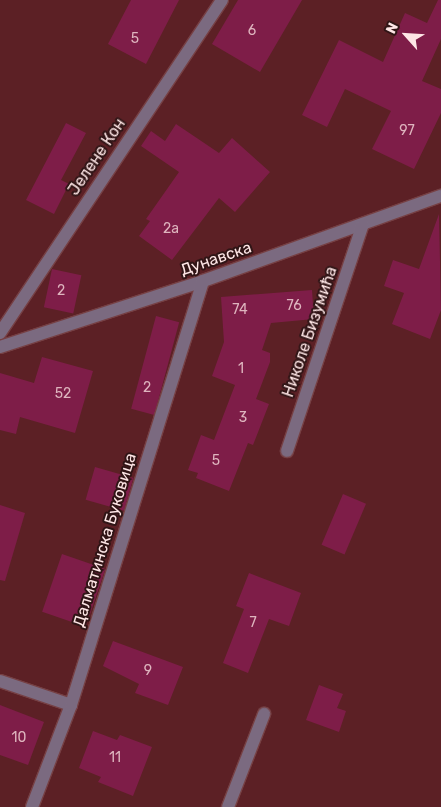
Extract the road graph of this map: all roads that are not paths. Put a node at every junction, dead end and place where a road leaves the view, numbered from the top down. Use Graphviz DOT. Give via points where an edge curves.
graph roads {
  1 [pos="222,0"];
  2 [pos="441,196"];
  3 [pos="363,224"];
  4 [pos="203,281"];
  5 [pos="0,333"];
  6 [pos="0,347"];
  7 [pos="287,451"];
  8 [pos="0,681"];
  9 [pos="71,706"];
  10 [pos="264,714"];
  11 [pos="32,807"];
  12 [pos="228,807"];
  1 -- 5 [label="street, Јелене Кон"];
  2 -- 3 [label="street, Дунавска"];
  3 -- 4 [label="street, Дунавска"];
  3 -- 7 [label="street, Николе Бизумића"];
  4 -- 6 [label="street, Дунавска"];
  4 -- 9 [label="street, Далматинска Буковица"];
  8 -- 9 [label="street"];
  9 -- 11 [label="street, Далматинска Буковица"];
  10 -- 12 [label="street"];
}
